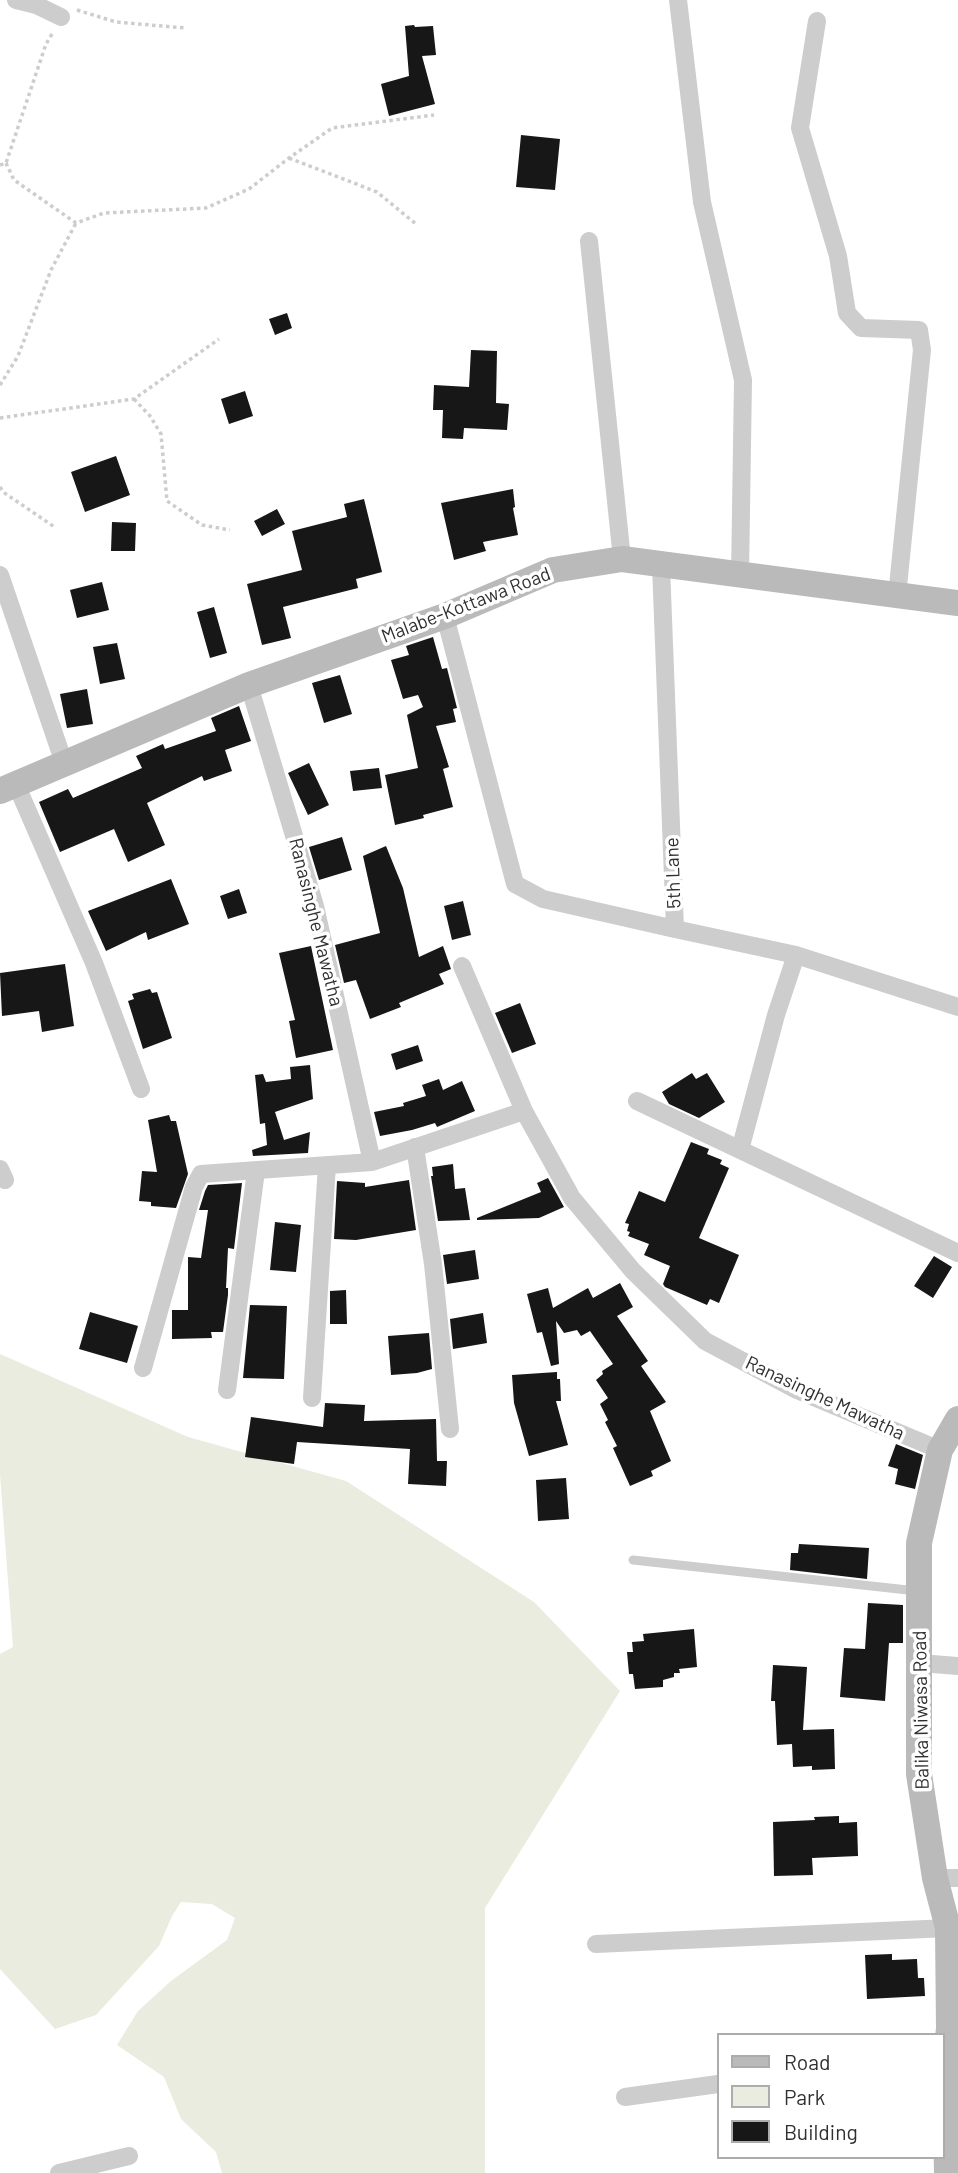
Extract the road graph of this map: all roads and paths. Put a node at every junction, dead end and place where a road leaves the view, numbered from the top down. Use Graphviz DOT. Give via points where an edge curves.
graph roads {
  1 [pos="16,0"];
  2 [pos="678,0"];
  3 [pos="61,17"];
  4 [pos="817,21"];
  5 [pos="185,27"];
  6 [pos="434,115"];
  7 [pos="289,158"];
  8 [pos="6,163"];
  9 [pos="0,165"];
  10 [pos="76,223"];
  11 [pos="416,225"];
  12 [pos="589,241"];
  13 [pos="219,339"];
  14 [pos="0,385"];
  15 [pos="134,399"];
  16 [pos="0,418"];
  17 [pos="0,487"];
  18 [pos="56,528"];
  19 [pos="230,530"];
  20 [pos="622,559"];
  21 [pos="661,566"];
  22 [pos="0,575"];
  23 [pos="740,576"];
  24 [pos="897,596"];
  25 [pos="958,603"];
  26 [pos="445,616"];
  27 [pos="249,685"];
  28 [pos="64,763"];
  29 [pos="8,788"];
  30 [pos="676,929"];
  31 [pos="796,955"];
  32 [pos="462,965"];
  33 [pos="958,1007"];
  34 [pos="141,1089"];
  35 [pos="637,1101"];
  36 [pos="524,1111"];
  37 [pos="415,1147"];
  38 [pos="740,1150"];
  39 [pos="372,1162"];
  40 [pos="327,1165"];
  41 [pos="256,1171"];
  42 [pos="958,1253"];
  43 [pos="143,1368"];
  44 [pos="226,1390"];
  45 [pos="312,1398"];
  46 [pos="958,1419"];
  47 [pos="450,1429"];
  48 [pos="940,1450"];
  49 [pos="633,1560"];
  50 [pos="920,1591"];
  51 [pos="920,1663"];
  52 [pos="958,1666"];
  53 [pos="946,1878"];
  54 [pos="948,1928"];
  55 [pos="596,1944"];
  56 [pos="953,2028"];
  57 [pos="944,2068"];
  58 [pos="716,2084"];
  59 [pos="625,2096"];
  60 [pos="128,2156"];
  61 [pos="59,2173"];
  62 [pos="947,2173"];
  1 -- 3 [label="street"];
  2 -- 23 [label="street" via="702,202 743,380"];
  3 -- 5 [label="path" via="63,5 117,22"];
  3 -- 8 [label="path" via="46,44"];
  4 -- 24 [label="street" via="800,128 838,256 847,313 861,328 919,330 922,349"];
  6 -- 7 [label="path" via="332,128"];
  7 -- 10 [label="path" via="249,189 206,208 104,213"];
  7 -- 11 [label="path" via="377,192"];
  8 -- 9 [label="path"];
  8 -- 10 [label="path" via="14,180"];
  10 -- 14 [label="path" via="51,270 18,356"];
  12 -- 20 [label="street"];
  13 -- 15 [label="path"];
  15 -- 16 [label="path"];
  15 -- 19 [label="path" via="161,434 167,501 202,525"];
  17 -- 18 [label="path"];
  20 -- 21 [label="main road, Malabe-Kottawa Road"];
  20 -- 26 [label="main road, Malabe-Kottawa Road" via="553,570"];
  21 -- 23 [label="main road, Malabe-Kottawa Road"];
  21 -- 30 [label="street, 5th Lane"];
  22 -- 28 [label="street"];
  23 -- 24 [label="main road, Malabe-Kottawa Road"];
  24 -- 25 [label="main road, Malabe-Kottawa Road"];
  26 -- 27 [label="main road, Malabe-Kottawa Road"];
  26 -- 30 [label="street" via="515,884 543,899"];
  27 -- 28 [label="main road, Malabe-Kottawa Road"];
  27 -- 39 [label="street, Ranasinghe Mawatha" via="315,906"];
  28 -- 29 [label="main road, Malabe-Kottawa Road"];
  29 -- 34 [label="street" via="94,963"];
  30 -- 31 [label="street, 5th Lane"];
  31 -- 33 [label="street, 5th Lane"];
  31 -- 38 [label="street"];
  32 -- 36 [label="street, Ranasinghe Mawatha"];
  35 -- 38 [label="street"];
  36 -- 37 [label="street"];
  36 -- 48 [label="street, Ranasinghe Mawatha" via="572,1198 633,1272 705,1341 797,1390"];
  37 -- 39 [label="street"];
  37 -- 47 [label="street"];
  38 -- 42 [label="street"];
  39 -- 40 [label="street"];
  40 -- 41 [label="street"];
  40 -- 45 [label="street"];
  41 -- 43 [label="street" via="201,1174"];
  41 -- 44 [label="street"];
  46 -- 48 [label="main road, Balika Niwasa Road"];
  48 -- 50 [label="main road, Balika Niwasa Road" via="919,1543"];
  49 -- 50 [label="lane"];
  50 -- 51 [label="main road, Balika Niwasa Road"];
  51 -- 52 [label="street"];
  51 -- 53 [label="main road, Balika Niwasa Road" via="919,1774"];
  53 -- 54 [label="main road, Balika Niwasa Road"];
  54 -- 55 [label="street"];
  54 -- 56 [label="main road, Balika Niwasa Road"];
  56 -- 57 [label="main road, Balika Niwasa Road"];
  57 -- 62 [label="main road, Balika Niwasa Road"];
  58 -- 59 [label="street"];
  60 -- 61 [label="street"];
}
